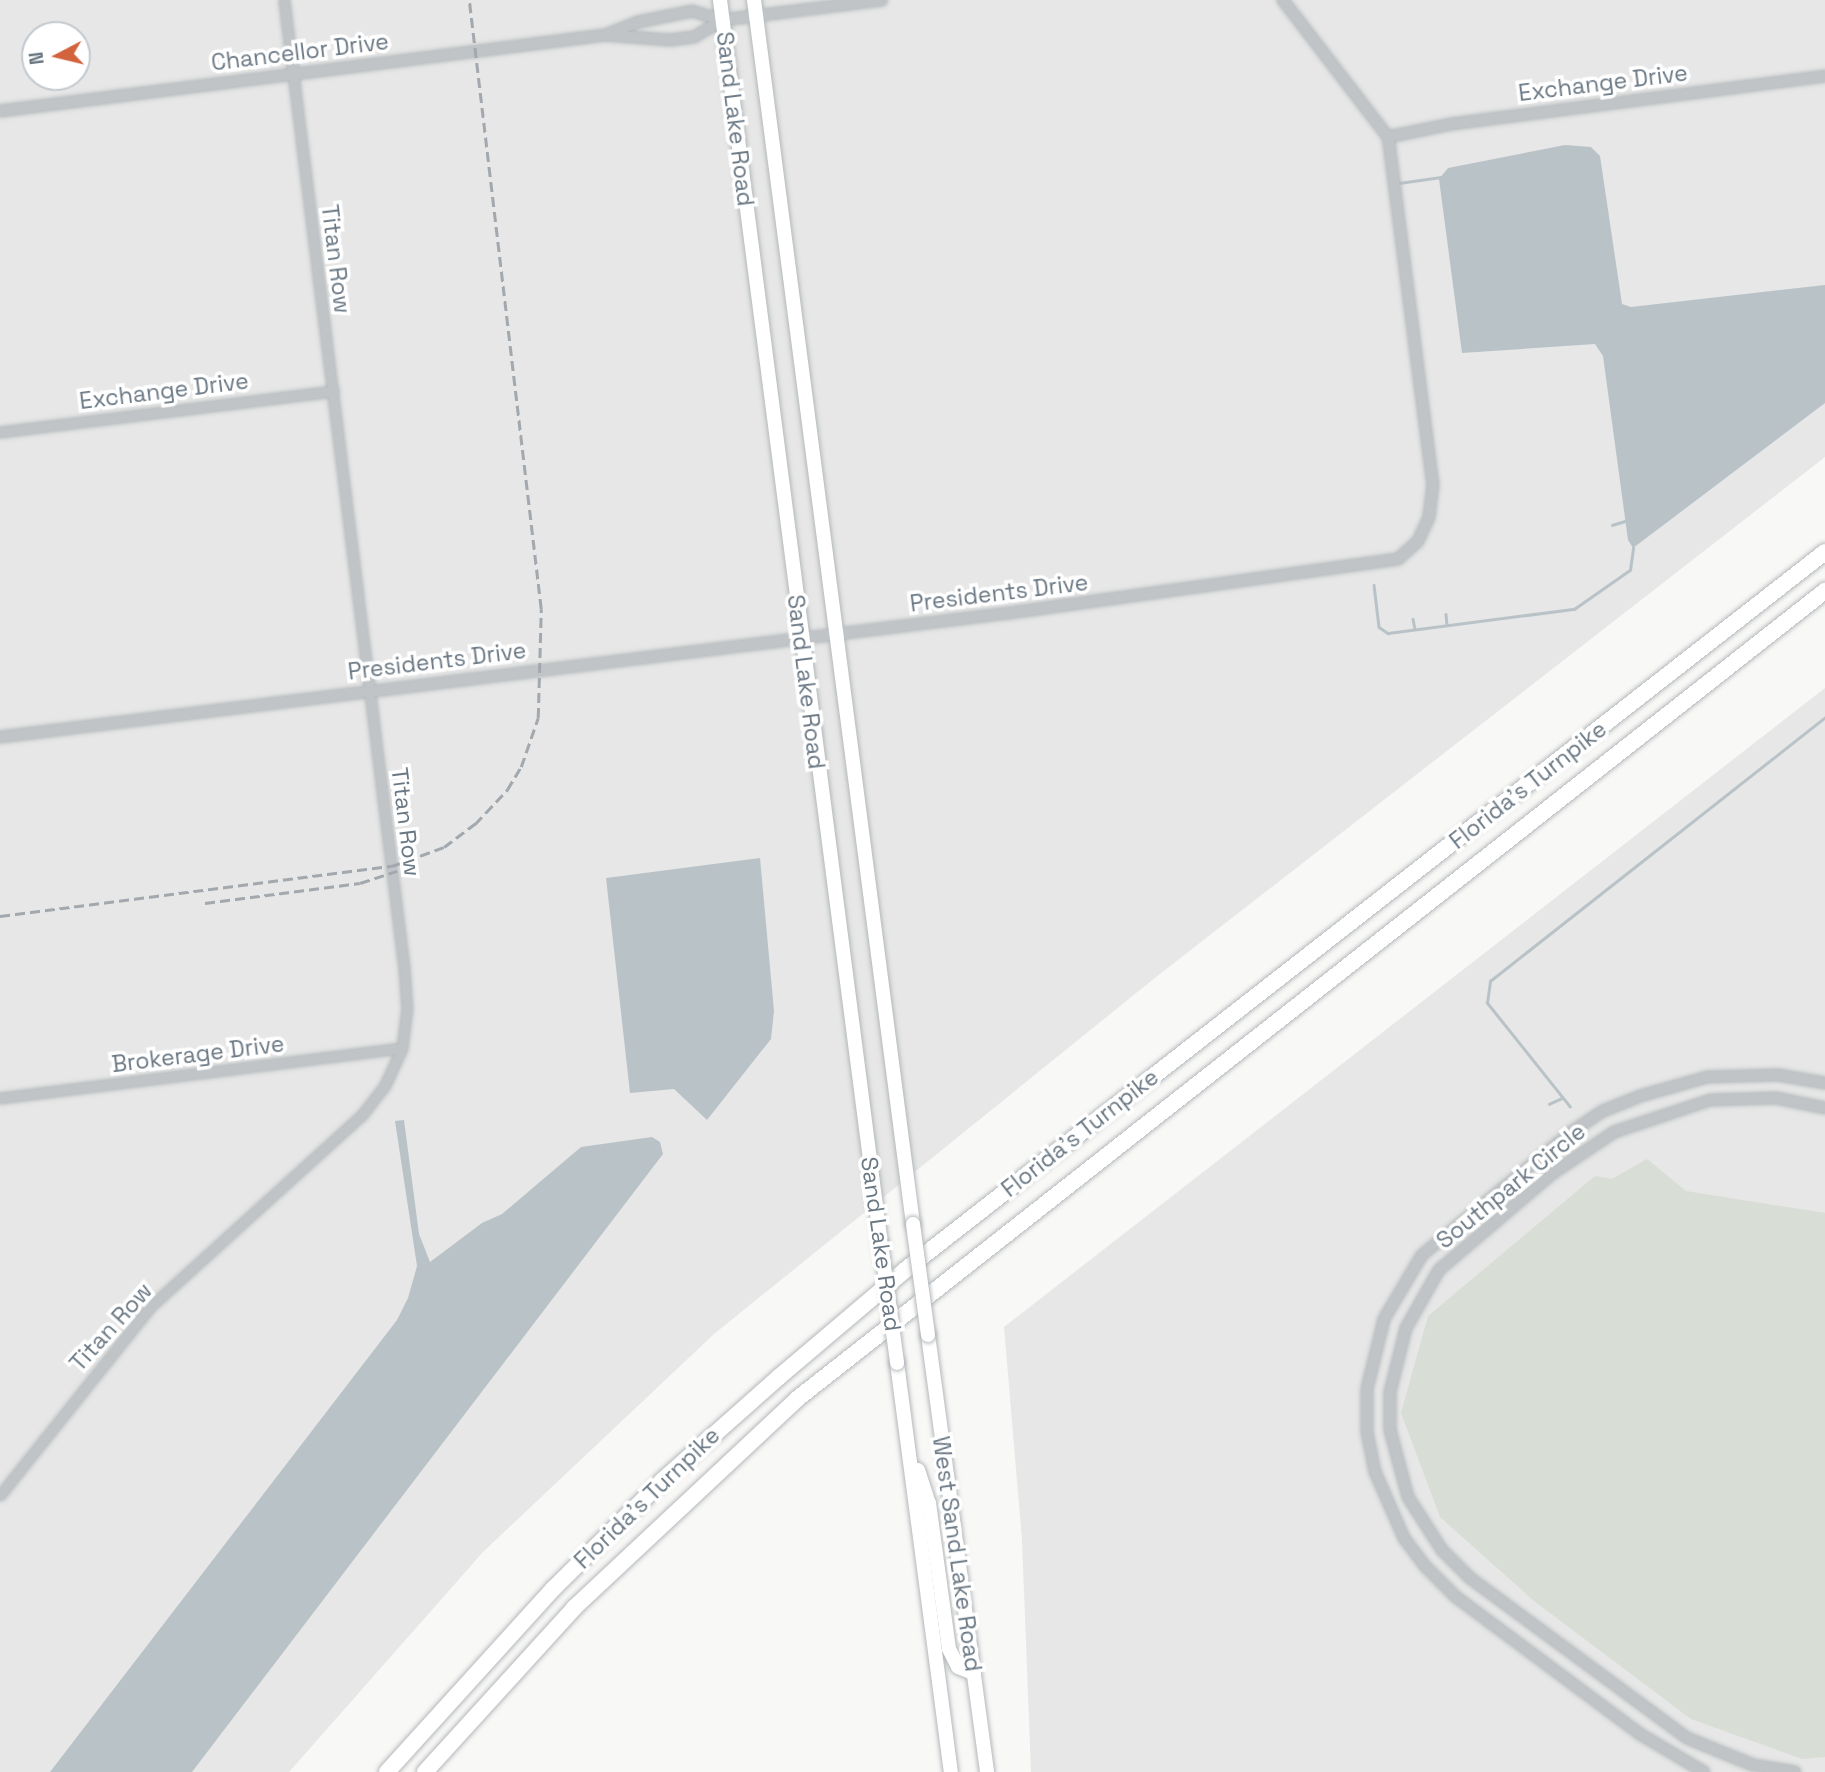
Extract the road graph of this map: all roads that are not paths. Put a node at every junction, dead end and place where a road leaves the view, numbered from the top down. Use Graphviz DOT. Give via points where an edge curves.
graph roads {
  1 [pos="284,0"];
  2 [pos="720,0"];
  3 [pos="882,0"];
  4 [pos="1283,0"];
  5 [pos="755,7"];
  6 [pos="722,20"];
  7 [pos="605,35"];
  8 [pos="293,74"];
  9 [pos="1825,76"];
  10 [pos="0,111"];
  11 [pos="1388,137"];
  12 [pos="333,391"];
  13 [pos="0,432"];
  14 [pos="1825,552"];
  15 [pos="1825,591"];
  16 [pos="834,635"];
  17 [pos="800,638"];
  18 [pos="370,690"];
  19 [pos="0,737"];
  20 [pos="401,1048"];
  21 [pos="1825,1083"];
  22 [pos="0,1098"];
  23 [pos="1825,1108"];
  24 [pos="928,1335"];
  25 [pos="897,1363"];
  26 [pos="907,1435"];
  27 [pos="0,1495"];
  28 [pos="974,1673"];
  29 [pos="387,1772"];
  30 [pos="425,1772"];
  31 [pos="951,1772"];
  32 [pos="987,1772"];
  33 [pos="1704,1772"];
  34 [pos="1795,1772"];
  1 -- 8 [label="street, Titan Row"];
  2 -- 6 [label="main road, Sand Lake Road"];
  3 -- 5 [label="street, Chancellor Drive"];
  4 -- 11 [label="street"];
  5 -- 6 [label="street, Chancellor Drive"];
  5 -- 16 [label="main road, Sand Lake Road"];
  6 -- 7 [label="street, Chancellor Drive" via="692,11 638,22"];
  6 -- 7 [label="street, Chancellor Drive" via="694,37 670,40"];
  6 -- 17 [label="main road, Sand Lake Road"];
  7 -- 8 [label="street, Chancellor Drive"];
  8 -- 10 [label="street, Chancellor Drive"];
  8 -- 12 [label="street, Titan Row"];
  9 -- 11 [label="street, Exchange Drive" via="1451,124"];
  11 -- 16 [label="street, Presidents Drive" via="1433,486 1429,517 1419,541 1398,559 1374,565"];
  12 -- 13 [label="street, Exchange Drive"];
  12 -- 18 [label="street, Titan Row"];
  14 -- 29 [label="highway, Florida's Turnpike" via="905,1270 663,1480 554,1588"];
  15 -- 30 [label="highway, Florida's Turnpike" via="807,1390 592,1590"];
  16 -- 17 [label="street, Presidents Drive"];
  16 -- 24 [label="main road, Sand Lake Road, bridge"];
  17 -- 18 [label="street, Presidents Drive"];
  17 -- 25 [label="main road, Sand Lake Road, bridge"];
  18 -- 19 [label="street, Presidents Drive"];
  18 -- 20 [label="street, Titan Row" via="404,968 407,1010"];
  20 -- 22 [label="street, Brokerage Drive"];
  20 -- 27 [label="street, Titan Row" via="385,1085 361,1116 150,1307"];
  21 -- 33 [label="street, Southpark Circle" via="1778,1075 1707,1077 1640,1096 1581,1126 1422,1255 1384,1319 1367,1390 1367,1433 1376,1472 1398,1527 1425,1566 1455,1596 1640,1734"];
  23 -- 34 [label="street, Southpark Circle" via="1776,1098 1710,1100 1614,1132 1553,1173 1439,1270 1406,1328 1390,1392 1390,1430 1408,1497 1423,1525 1470,1578 1688,1738 1754,1765"];
  24 -- 28 [label="main road, West Sand Lake Road"];
  25 -- 26 [label="main road, West Sand Lake Road"];
  26 -- 28 [label="main road" via="929,1503 949,1649 958,1667"];
  26 -- 31 [label="main road, West Sand Lake Road"];
  28 -- 32 [label="main road, West Sand Lake Road"];
}
